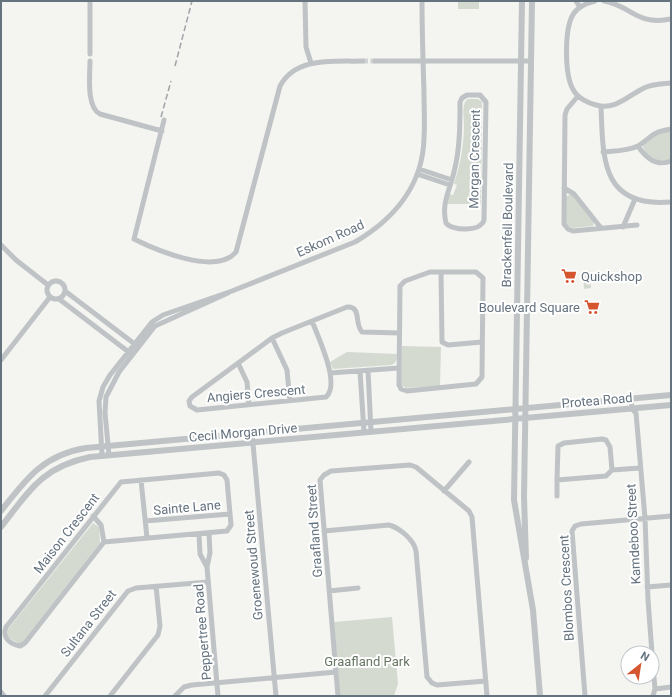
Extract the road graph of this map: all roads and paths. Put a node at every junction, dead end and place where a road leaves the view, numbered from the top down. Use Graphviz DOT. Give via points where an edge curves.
graph roads {
  1 [pos="90,1"];
  2 [pos="305,1"];
  3 [pos="422,1"];
  4 [pos="522,1"];
  5 [pos="532,1"];
  6 [pos="576,1"];
  7 [pos="595,1"];
  8 [pos="607,1"];
  9 [pos="580,7"];
  10 [pos="671,19"];
  11 [pos="90,54"];
  12 [pos="423,60"];
  13 [pos="90,61"];
  14 [pos="363,61"];
  15 [pos="375,61"];
  16 [pos="520,61"];
  17 [pos="531,61"];
  18 [pos="311,63"];
  19 [pos="671,84"];
  20 [pos="578,96"];
  21 [pos="601,106"];
  22 [pos="164,120"];
  23 [pos="671,129"];
  24 [pos="162,131"];
  25 [pos="638,146"];
  26 [pos="603,152"];
  27 [pos="671,161"];
  28 [pos="418,172"];
  29 [pos="451,183"];
  30 [pos="564,188"];
  31 [pos="635,199"];
  32 [pos="671,202"];
  33 [pos="637,225"];
  34 [pos="623,227"];
  35 [pos="601,228"];
  36 [pos="1,245"];
  37 [pos="442,272"];
  38 [pos="48,285"];
  39 [pos="65,290"];
  40 [pos="50,297"];
  41 [pos="59,299"];
  42 [pos="312,321"];
  43 [pos="399,333"];
  44 [pos="272,338"];
  45 [pos="482,342"];
  46 [pos="136,345"];
  47 [pos="130,353"];
  48 [pos="1,360"];
  49 [pos="238,363"];
  50 [pos="399,368"];
  51 [pos="368,370"];
  52 [pos="360,371"];
  53 [pos="330,373"];
  54 [pos="671,396"];
  55 [pos="370,397"];
  56 [pos="362,398"];
  57 [pos="639,398"];
  58 [pos="631,399"];
  59 [pos="290,402"];
  60 [pos="249,405"];
  61 [pos="671,405"];
  62 [pos="525,408"];
  63 [pos="515,410"];
  64 [pos="636,410"];
  65 [pos="525,417"];
  66 [pos="514,419"];
  67 [pos="366,423"];
  68 [pos="367,432"];
  69 [pos="252,433"];
  70 [pos="253,442"];
  71 [pos="105,446"];
  72 [pos="106,455"];
  73 [pos="469,462"];
  74 [pos="640,468"];
  75 [pos="612,470"];
  76 [pos="141,480"];
  77 [pos="557,480"];
  78 [pos="444,491"];
  79 [pos="557,496"];
  80 [pos="1,511"];
  81 [pos="230,514"];
  82 [pos="93,516"];
  83 [pos="671,516"];
  84 [pos="645,518"];
  85 [pos="145,521"];
  86 [pos="1,527"];
  87 [pos="324,531"];
  88 [pos="209,533"];
  89 [pos="199,534"];
  90 [pos="147,538"];
  91 [pos="104,542"];
  92 [pos="207,567"];
  93 [pos="526,568"];
  94 [pos="208,582"];
  95 [pos="671,585"];
  96 [pos="156,586"];
  97 [pos="647,587"];
  98 [pos="358,588"];
  99 [pos="329,592"];
  100 [pos="651,645"];
  101 [pos="336,672"];
  102 [pos="274,678"];
  103 [pos="486,681"];
  104 [pos="218,682"];
  105 [pos="655,685"];
  106 [pos="671,687"];
  107 [pos="655,689"];
  108 [pos="1,692"];
  109 [pos="4,696"];
  110 [pos="45,696"];
  111 [pos="110,696"];
  112 [pos="175,696"];
  113 [pos="218,696"];
  114 [pos="276,696"];
  115 [pos="338,696"];
  116 [pos="487,696"];
  117 [pos="540,696"];
  118 [pos="585,696"];
  119 [pos="653,696"];
  1 -- 11 [label="street"];
  2 -- 18 [label="street" via="306,47"];
  3 -- 12 [label="street, Eskom Road"];
  4 -- 16 [label="street, Brackenfell Boulevard"];
  5 -- 17 [label="street, Brackenfell Boulevard"];
  6 -- 9 [label="street"];
  7 -- 9 [label="street"];
  8 -- 10 [label="street" via="640,18 656,21"];
  9 -- 20 [label="street" via="572,15 568,36 568,77"];
  12 -- 15 [label="street"];
  12 -- 16 [label="street"];
  12 -- 28 [label="street, Eskom Road" via="424,138"];
  13 -- 24 [label="street" via="91,104 95,111"];
  14 -- 18 [label="street"];
  16 -- 17 [label="street"];
  16 -- 63 [label="street, Brackenfell Boulevard"];
  17 -- 62 [label="street, Brackenfell Boulevard"];
  18 -- 24 [label="street" via="290,73 280,86 233,256 217,261 182,257 165,253 134,239"];
  19 -- 21 [label="street" via="647,87 624,101"];
  20 -- 21 [label="street"];
  20 -- 30 [label="street" via="565,113"];
  21 -- 26 [label="street"];
  22 -- 24 [label="street"];
  23 -- 25 [label="street" via="656,132"];
  25 -- 26 [label="street"];
  25 -- 27 [label="street" via="644,155 656,162 661,164"];
  26 -- 31 [label="street" via="605,166 612,180 622,191"];
  28 -- 29 [label="street, Morgan Crescent"];
  28 -- 46 [label="street, Eskom Road" via="400,205 371,232 347,245 161,322"];
  29 -- 29 [label="street, Morgan Crescent" via="460,137 461,100 465,95 480,95 486,102 484,220 480,227 454,228 447,224 444,203"];
  30 -- 35 [label="street" via="574,194"];
  30 -- 35 [label="street" via="563,222 566,228 573,231"];
  31 -- 32 [label="street" via="652,203"];
  31 -- 34 [label="street"];
  33 -- 34 [label="street"];
  34 -- 35 [label="street"];
  36 -- 38 [label="street"];
  37 -- 43 [label="street" via="427,273 402,284"];
  37 -- 45 [label="street" via="476,272 482,276"];
  37 -- 45 [label="street" via="442,342 448,346"];
  38 -- 39 [label="street" via="54,281 60,282"];
  38 -- 40 [label="street" via="47,292"];
  39 -- 41 [label="street"];
  39 -- 46 [label="street"];
  40 -- 41 [label="street"];
  40 -- 48 [label="street"];
  41 -- 47 [label="street"];
  42 -- 43 [label="street, Angiers Crescent" via="349,307 356,311 358,328 362,332"];
  42 -- 44 [label="street, Angiers Crescent"];
  42 -- 53 [label="street, Angiers Crescent"];
  43 -- 50 [label="street"];
  44 -- 49 [label="street, Angiers Crescent"];
  44 -- 59 [label="street" via="287,370"];
  45 -- 50 [label="street" via="482,377 476,384 405,391 399,385"];
  46 -- 47 [label="street, Eskom Road"];
  47 -- 71 [label="street, Eskom Road" via="106,380 100,395"];
  49 -- 60 [label="street" via="247,382"];
  49 -- 60 [label="street, Angiers Crescent" via="192,397 189,403 195,410"];
  50 -- 51 [label="street"];
  51 -- 52 [label="street"];
  51 -- 55 [label="street"];
  52 -- 53 [label="street"];
  52 -- 56 [label="street"];
  53 -- 59 [label="street, Angiers Crescent" via="330,390 326,398"];
  54 -- 57 [label="street, Protea Road"];
  55 -- 56 [label="street"];
  55 -- 67 [label="street"];
  56 -- 67 [label="street"];
  57 -- 58 [label="street, Protea Road"];
  57 -- 64 [label="street, Kamdeboo Street"];
  58 -- 62 [label="street, Protea Road"];
  58 -- 64 [label="street, Kamdeboo Street"];
  59 -- 60 [label="street, Angiers Crescent"];
  61 -- 64 [label="street, Protea Road"];
  62 -- 63 [label="street, Protea Road"];
  62 -- 65 [label="street, Brackenfell Boulevard"];
  63 -- 66 [label="street, Brackenfell Boulevard"];
  63 -- 67 [label="street, Cecil Morgan Drive"];
  64 -- 65 [label="street, Protea Road"];
  64 -- 74 [label="street, Kamdeboo Street"];
  65 -- 66 [label="street, Protea Road"];
  65 -- 93 [label="street, Brackenfell Boulevard"];
  66 -- 68 [label="street, Cecil Morgan Drive"];
  66 -- 93 [label="street, Brackenfell Boulevard" via="514,500"];
  67 -- 68 [label="street"];
  67 -- 69 [label="street, Cecil Morgan Drive"];
  68 -- 70 [label="street, Cecil Morgan Drive"];
  69 -- 70 [label="street, Groenewoud Street"];
  69 -- 71 [label="street, Cecil Morgan Drive"];
  70 -- 72 [label="street, Cecil Morgan Drive"];
  70 -- 102 [label="street, Groenewoud Street"];
  71 -- 72 [label="street, Eskom Road"];
  71 -- 80 [label="street, Cecil Morgan Drive" via="70,451 48,461 28,478"];
  72 -- 86 [label="street, Cecil Morgan Drive" via="69,462 46,474 33,486"];
  73 -- 78 [label="street"];
  74 -- 75 [label="street"];
  74 -- 84 [label="street, Kamdeboo Street"];
  75 -- 77 [label="street" via="606,476"];
  75 -- 77 [label="street" via="610,447 606,440 563,443 558,448"];
  76 -- 81 [label="street, Maison Crescent" via="222,474 227,480"];
  76 -- 82 [label="street, Maison Crescent" via="121,482"];
  76 -- 85 [label="street, Sainte Lane"];
  77 -- 79 [label="street"];
  78 -- 87 [label="street, Graafland Street" via="416,467 410,465 328,472 320,483"];
  78 -- 103 [label="street, Graafland Street" via="469,512 473,520"];
  81 -- 85 [label="street, Sainte Lane"];
  81 -- 88 [label="street, Maison Crescent" via="231,525 228,531"];
  82 -- 91 [label="street" via="101,525"];
  82 -- 91 [label="street, Maison Crescent" via="6,627 6,638 14,645 26,643"];
  83 -- 84 [label="street"];
  84 -- 97 [label="street, Kamdeboo Street"];
  84 -- 118 [label="street, Blombos Crescent" via="581,524 575,526 572,531"];
  85 -- 90 [label="street, Sainte Lane"];
  87 -- 99 [label="street, Graafland Street"];
  87 -- 103 [label="street" via="389,525 411,540 416,551 427,677 437,685"];
  88 -- 89 [label="street, Maison Crescent"];
  88 -- 92 [label="street" via="210,553"];
  89 -- 90 [label="street, Maison Crescent"];
  89 -- 92 [label="street" via="200,554"];
  90 -- 91 [label="street, Maison Crescent"];
  92 -- 94 [label="street, Peppertree Road"];
  93 -- 117 [label="street, Brackenfell Boulevard" via="534,620"];
  94 -- 96 [label="street, Sultana Street"];
  94 -- 104 [label="street, Peppertree Road"];
  95 -- 97 [label="street"];
  96 -- 110 [label="street, Sultana Street" via="133,588 126,593"];
  96 -- 111 [label="street" via="160,626 158,635"];
  97 -- 100 [label="street, Kamdeboo Street"];
  98 -- 99 [label="street"];
  99 -- 101 [label="street, Graafland Street"];
  101 -- 102 [label="street"];
  101 -- 115 [label="street, Graafland Street"];
  102 -- 104 [label="street"];
  102 -- 114 [label="street, Groenewoud Street"];
  103 -- 116 [label="street, Graafland Street"];
  104 -- 112 [label="street" via="188,686"];
  104 -- 113 [label="street, Peppertree Road"];
  105 -- 107 [label="street, Kamdeboo Street"];
  106 -- 107 [label="street"];
  107 -- 119 [label="street, Kamdeboo Street"];
  108 -- 109 [label="street"];
}
